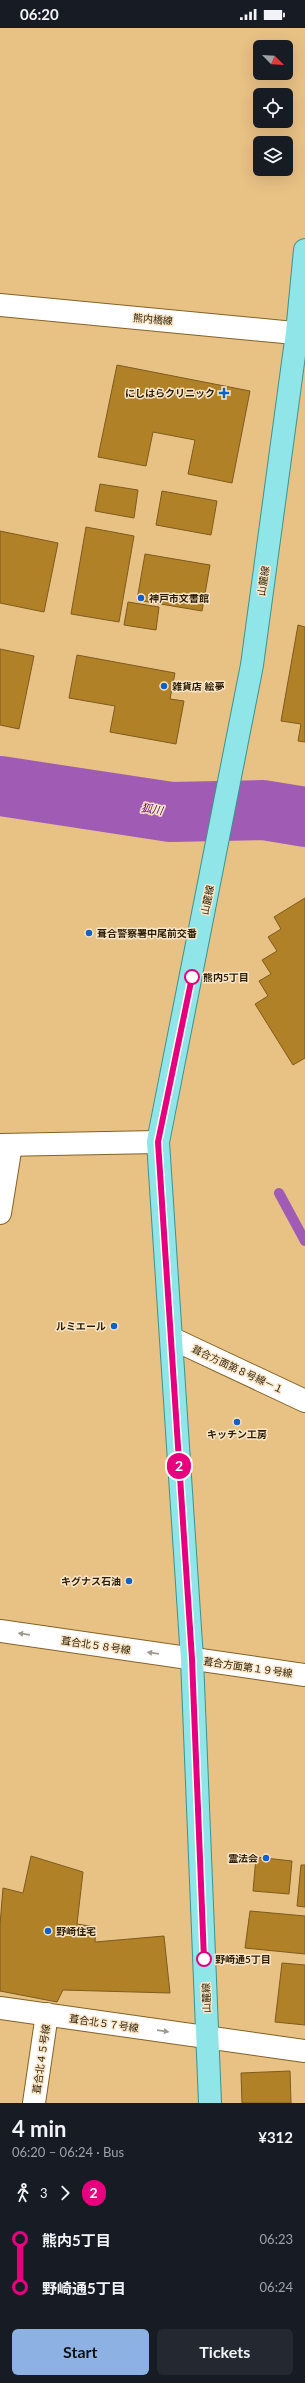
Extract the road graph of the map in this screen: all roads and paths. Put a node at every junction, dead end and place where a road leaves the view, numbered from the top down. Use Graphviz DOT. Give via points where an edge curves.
graph roads {
  1 [pos="305,250"];
  2 [pos="0,304"];
  3 [pos="301,333"];
  4 [pos="158,1142"];
  5 [pos="5,1145"];
  6 [pos="0,1214"];
  7 [pos="171,1338"];
  8 [pos="305,1401"];
  9 [pos="0,1631"];
  10 [pos="192,1659"];
  11 [pos="305,1675"];
  12 [pos="0,2008"];
  13 [pos="47,2014"];
  14 [pos="208,2037"];
  15 [pos="305,2051"];
  16 [pos="34,2103"];
  17 [pos="210,2103"];
  1 -- 3 [label="main road, 山麓線"];
  2 -- 3 [label="street, 熊内橋線"];
  3 -- 4 [label="main road, 山麓線" via="252,665"];
  4 -- 5 [label="street"];
  4 -- 7 [label="main road, 山麓線"];
  5 -- 6 [label="street"];
  7 -- 8 [label="street, 葺合方面第８号線－１"];
  7 -- 10 [label="main road, 山麓線"];
  10 -- 9 [label="street, 葺合北５８号線, one-way"];
  10 -- 11 [label="street, 葺合方面第１９号線"];
  10 -- 14 [label="main road, 山麓線"];
  12 -- 13 [label="street, 葺合北５７号線"];
  13 -- 14 [label="street, 葺合北５７号線, one-way"];
  13 -- 16 [label="street, 葺合北４５号線"];
  14 -- 15 [label="street, 葺合北５７号線"];
  14 -- 17 [label="main road, 山麓線"];
}
